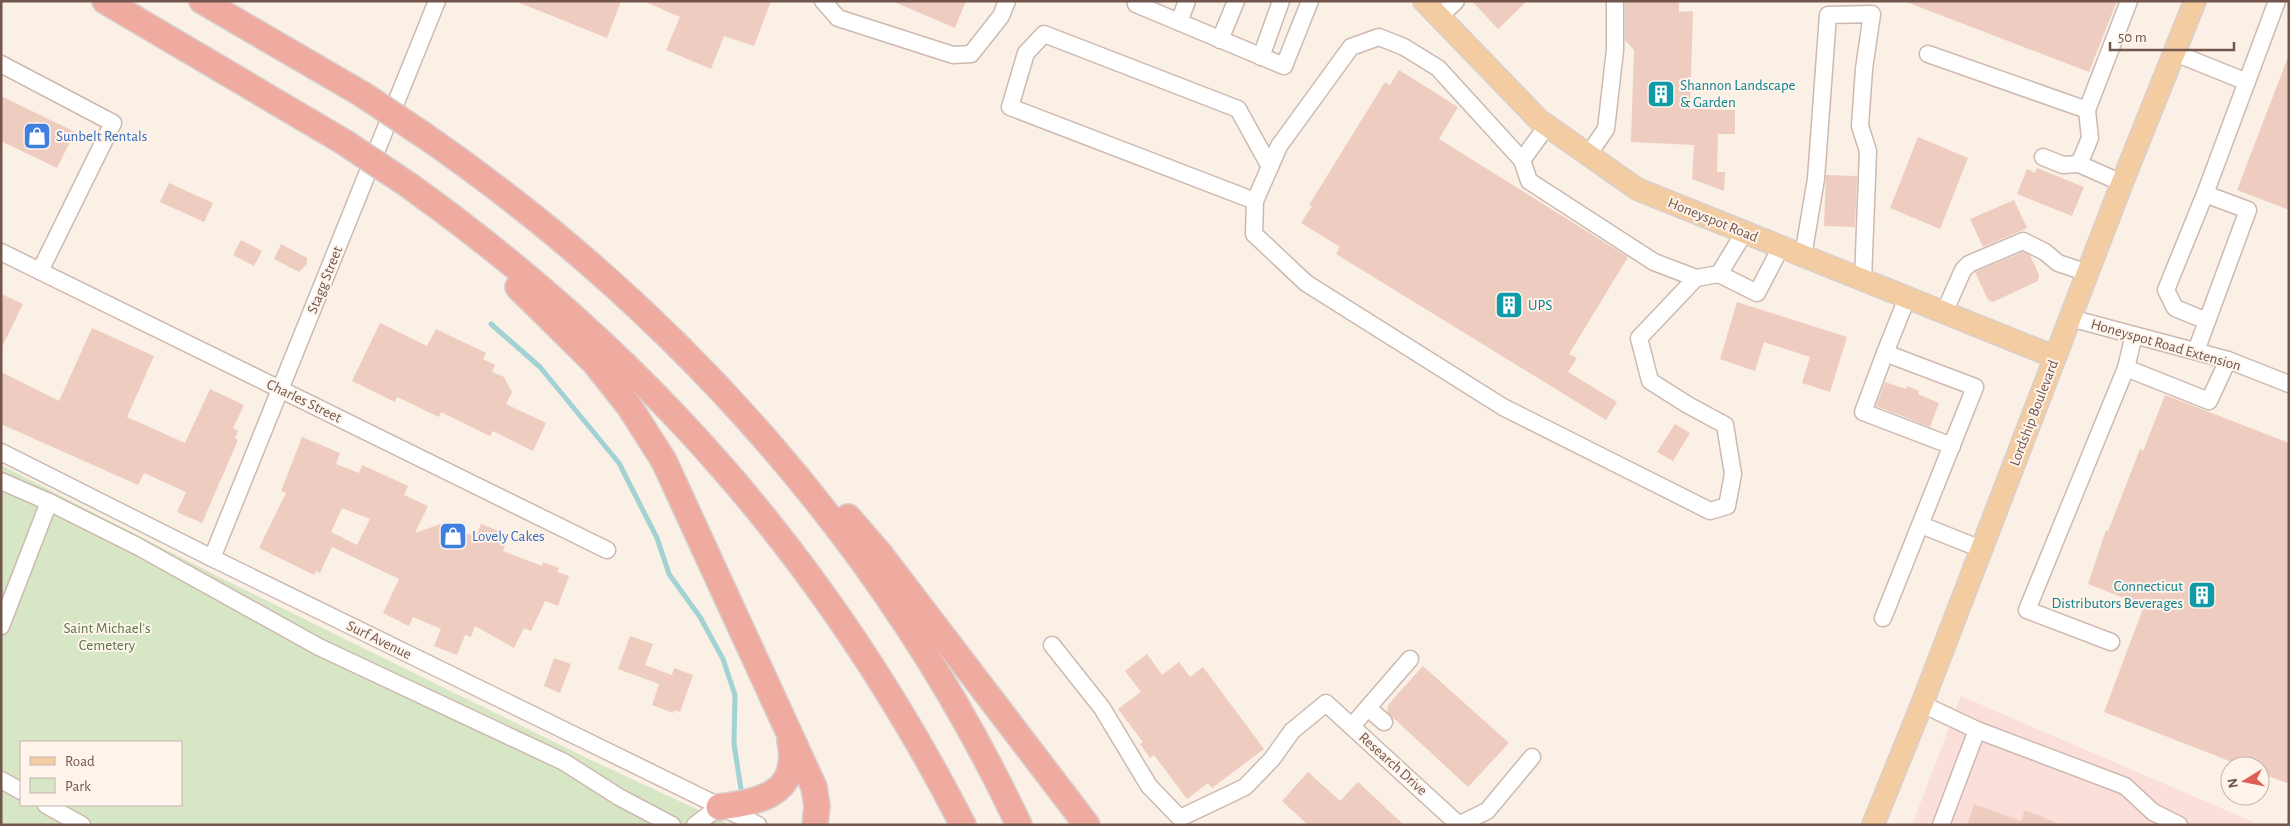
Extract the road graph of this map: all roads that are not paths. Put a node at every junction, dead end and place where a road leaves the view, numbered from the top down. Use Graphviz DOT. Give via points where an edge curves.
graph roads {
  1 [pos="105,1"];
  2 [pos="202,1"];
  3 [pos="437,1"];
  4 [pos="823,1"];
  5 [pos="1007,1"];
  6 [pos="1137,1"];
  7 [pos="1187,1"];
  8 [pos="1236,1"];
  9 [pos="1281,1"];
  10 [pos="1310,1"];
  11 [pos="1424,1"];
  12 [pos="1456,1"];
  13 [pos="1615,1"];
  14 [pos="2129,1"];
  15 [pos="2195,1"];
  16 [pos="2277,1"];
  17 [pos="1439,17"];
  18 [pos="1179,22"];
  19 [pos="1220,40"];
  20 [pos="2175,53"];
  21 [pos="1928,54"];
  22 [pos="1260,57"];
  23 [pos="1,64"];
  24 [pos="2247,82"];
  25 [pos="2087,110"];
  26 [pos="1547,126"];
  27 [pos="1588,155"];
  28 [pos="2043,157"];
  29 [pos="1522,160"];
  30 [pos="2079,164"];
  31 [pos="1270,167"];
  32 [pos="2122,183"];
  33 [pos="411,187"];
  34 [pos="2205,194"];
  35 [pos="1255,201"];
  36 [pos="1744,232"];
  37 [pos="1781,247"];
  38 [pos="1,252"];
  39 [pos="1803,256"];
  40 [pos="40,271"];
  41 [pos="2088,273"];
  42 [pos="1719,274"];
  43 [pos="1696,278"];
  44 [pos="1863,280"];
  45 [pos="1907,298"];
  46 [pos="1944,313"];
  47 [pos="2070,318"];
  48 [pos="2207,321"];
  49 [pos="2134,335"];
  50 [pos="2196,351"];
  51 [pos="1885,353"];
  52 [pos="2055,357"];
  53 [pos="2228,360"];
  54 [pos="2126,368"];
  55 [pos="2289,384"];
  56 [pos="281,389"];
  57 [pos="722,390"];
  58 [pos="1952,446"];
  59 [pos="1,452"];
  60 [pos="1,481"];
  61 [pos="49,502"];
  62 [pos="1921,525"];
  63 [pos="1981,549"];
  64 [pos="607,550"];
  65 [pos="212,558"];
  66 [pos="1882,618"];
  67 [pos="1,626"];
  68 [pos="2111,642"];
  69 [pos="1052,645"];
  70 [pos="1410,659"];
  71 [pos="1922,704"];
  72 [pos="1368,708"];
  73 [pos="1384,722"];
  74 [pos="1352,726"];
  75 [pos="1977,730"];
  76 [pos="790,736"];
  77 [pos="1532,757"];
  78 [pos="1,780"];
  79 [pos="20,790"];
  80 [pos="48,806"];
  81 [pos="719,807"];
  82 [pos="82,825"];
  83 [pos="672,825"];
  84 [pos="695,825"];
  85 [pos="758,825"];
  86 [pos="815,825"];
  87 [pos="963,825"];
  88 [pos="1019,825"];
  89 [pos="1087,825"];
  90 [pos="1459,825"];
  91 [pos="1873,825"];
  92 [pos="1941,825"];
  93 [pos="2179,825"];
  1 -- 33 [label="highway, bridge" via="344,142"];
  2 -- 57 [label="highway, bridge" via="362,94 505,194 596,268"];
  3 -- 56 [label="street, Stagg Street"];
  4 -- 5 [label="street" via="838,18 953,55 972,54 1001,16"];
  6 -- 18 [label="street" via="1136,4"];
  7 -- 18 [label="street"];
  8 -- 19 [label="street"];
  9 -- 22 [label="street"];
  10 -- 22 [label="street" via="1284,66"];
  11 -- 17 [label="main road, Honeyspot Road"];
  12 -- 17 [label="street"];
  13 -- 27 [label="street" via="1615,50 1606,129"];
  14 -- 25 [label="street"];
  15 -- 20 [label="main road, Lordship Boulevard"];
  16 -- 24 [label="street"];
  17 -- 26 [label="main road, Honeyspot Road"];
  18 -- 19 [label="street"];
  19 -- 22 [label="street"];
  20 -- 24 [label="street"];
  20 -- 32 [label="main road, Lordship Boulevard"];
  21 -- 25 [label="street"];
  23 -- 40 [label="street" via="113,124"];
  24 -- 34 [label="street"];
  25 -- 30 [label="street" via="2090,138"];
  26 -- 27 [label="main road, Honeyspot Road"];
  26 -- 29 [label="street"];
  27 -- 36 [label="main road, Honeyspot Road" via="1637,189"];
  28 -- 30 [label="street" via="2063,165"];
  29 -- 31 [label="street" via="1438,68 1380,37 1351,47 1279,146"];
  29 -- 43 [label="street" via="1529,181 1654,262"];
  30 -- 32 [label="street"];
  31 -- 35 [label="street"];
  31 -- 35 [label="street" via="1238,109 1044,34 1026,53 1010,106"];
  32 -- 41 [label="main road, Lordship Boulevard"];
  33 -- 76 [label="highway" via="594,362 629,406 685,503"];
  33 -- 87 [label="highway" via="507,259 574,315 650,388 733,478 809,573 851,632 911,728"];
  34 -- 48 [label="street" via="2166,290 2175,308"];
  34 -- 48 [label="street" via="2248,210"];
  35 -- 43 [label="street" via="1254,234 1306,283 1503,406 1710,510 1728,506 1733,474 1725,425 1650,381 1639,338"];
  36 -- 37 [label="main road, Honeyspot Road"];
  36 -- 42 [label="street"];
  37 -- 39 [label="main road, Honeyspot Road"];
  37 -- 42 [label="street" via="1757,293"];
  38 -- 40 [label="street, Charles Street"];
  39 -- 44 [label="main road, Honeyspot Road"];
  39 -- 44 [label="street" via="1816,179 1828,15 1872,14 1860,126 1868,151"];
  40 -- 56 [label="street, Charles Street"];
  41 -- 46 [label="street" via="2058,264 2045,252 2023,241 1969,264 1963,270"];
  41 -- 47 [label="main road, Lordship Boulevard"];
  42 -- 43 [label="street"];
  44 -- 45 [label="main road, Honeyspot Road"];
  45 -- 46 [label="main road, Honeyspot Road"];
  45 -- 51 [label="street"];
  46 -- 52 [label="main road, Honeyspot Road"];
  47 -- 49 [label="street, Honeyspot Road Extension"];
  47 -- 52 [label="main road, Lordship Boulevard"];
  48 -- 50 [label="street"];
  49 -- 50 [label="street, Honeyspot Road Extension"];
  49 -- 54 [label="street"];
  50 -- 53 [label="street, Honeyspot Road Extension"];
  51 -- 58 [label="street" via="1863,412"];
  51 -- 58 [label="street" via="1975,387"];
  52 -- 63 [label="main road, Lordship Boulevard"];
  53 -- 54 [label="street" via="2209,401"];
  53 -- 55 [label="street, Honeyspot Road Extension"];
  54 -- 68 [label="street" via="2027,610"];
  56 -- 64 [label="street, Charles Street"];
  56 -- 65 [label="street, Stagg Street"];
  57 -- 88 [label="highway" via="797,476 878,583 956,707"];
  57 -- 89 [label="highway" via="880,554"];
  58 -- 62 [label="street"];
  59 -- 65 [label="street, Surf Avenue"];
  60 -- 61 [label="street"];
  61 -- 67 [label="street"];
  61 -- 83 [label="street" via="137,546 319,647 564,762 619,798"];
  62 -- 63 [label="street"];
  62 -- 66 [label="street"];
  63 -- 71 [label="main road, Lordship Boulevard"];
  65 -- 81 [label="street, Surf Avenue"];
  69 -- 74 [label="street, Research Drive" via="1102,708 1149,786 1180,818 1245,787 1272,760 1292,730 1326,703"];
  70 -- 72 [label="street"];
  71 -- 75 [label="street"];
  71 -- 91 [label="main road, Lordship Boulevard"];
  72 -- 73 [label="street"];
  72 -- 74 [label="street"];
  74 -- 90 [label="street, Research Drive"];
  75 -- 92 [label="street"];
  75 -- 93 [label="street" via="2125,786 2153,812"];
  76 -- 81 [label="highway" via="792,750 785,783 778,790 754,801"];
  76 -- 86 [label="highway" via="814,786"];
  77 -- 90 [label="street" via="1487,811"];
  78 -- 79 [label="street"];
  80 -- 82 [label="street"];
  81 -- 84 [label="street"];
  81 -- 85 [label="street, Surf Avenue"];
}
